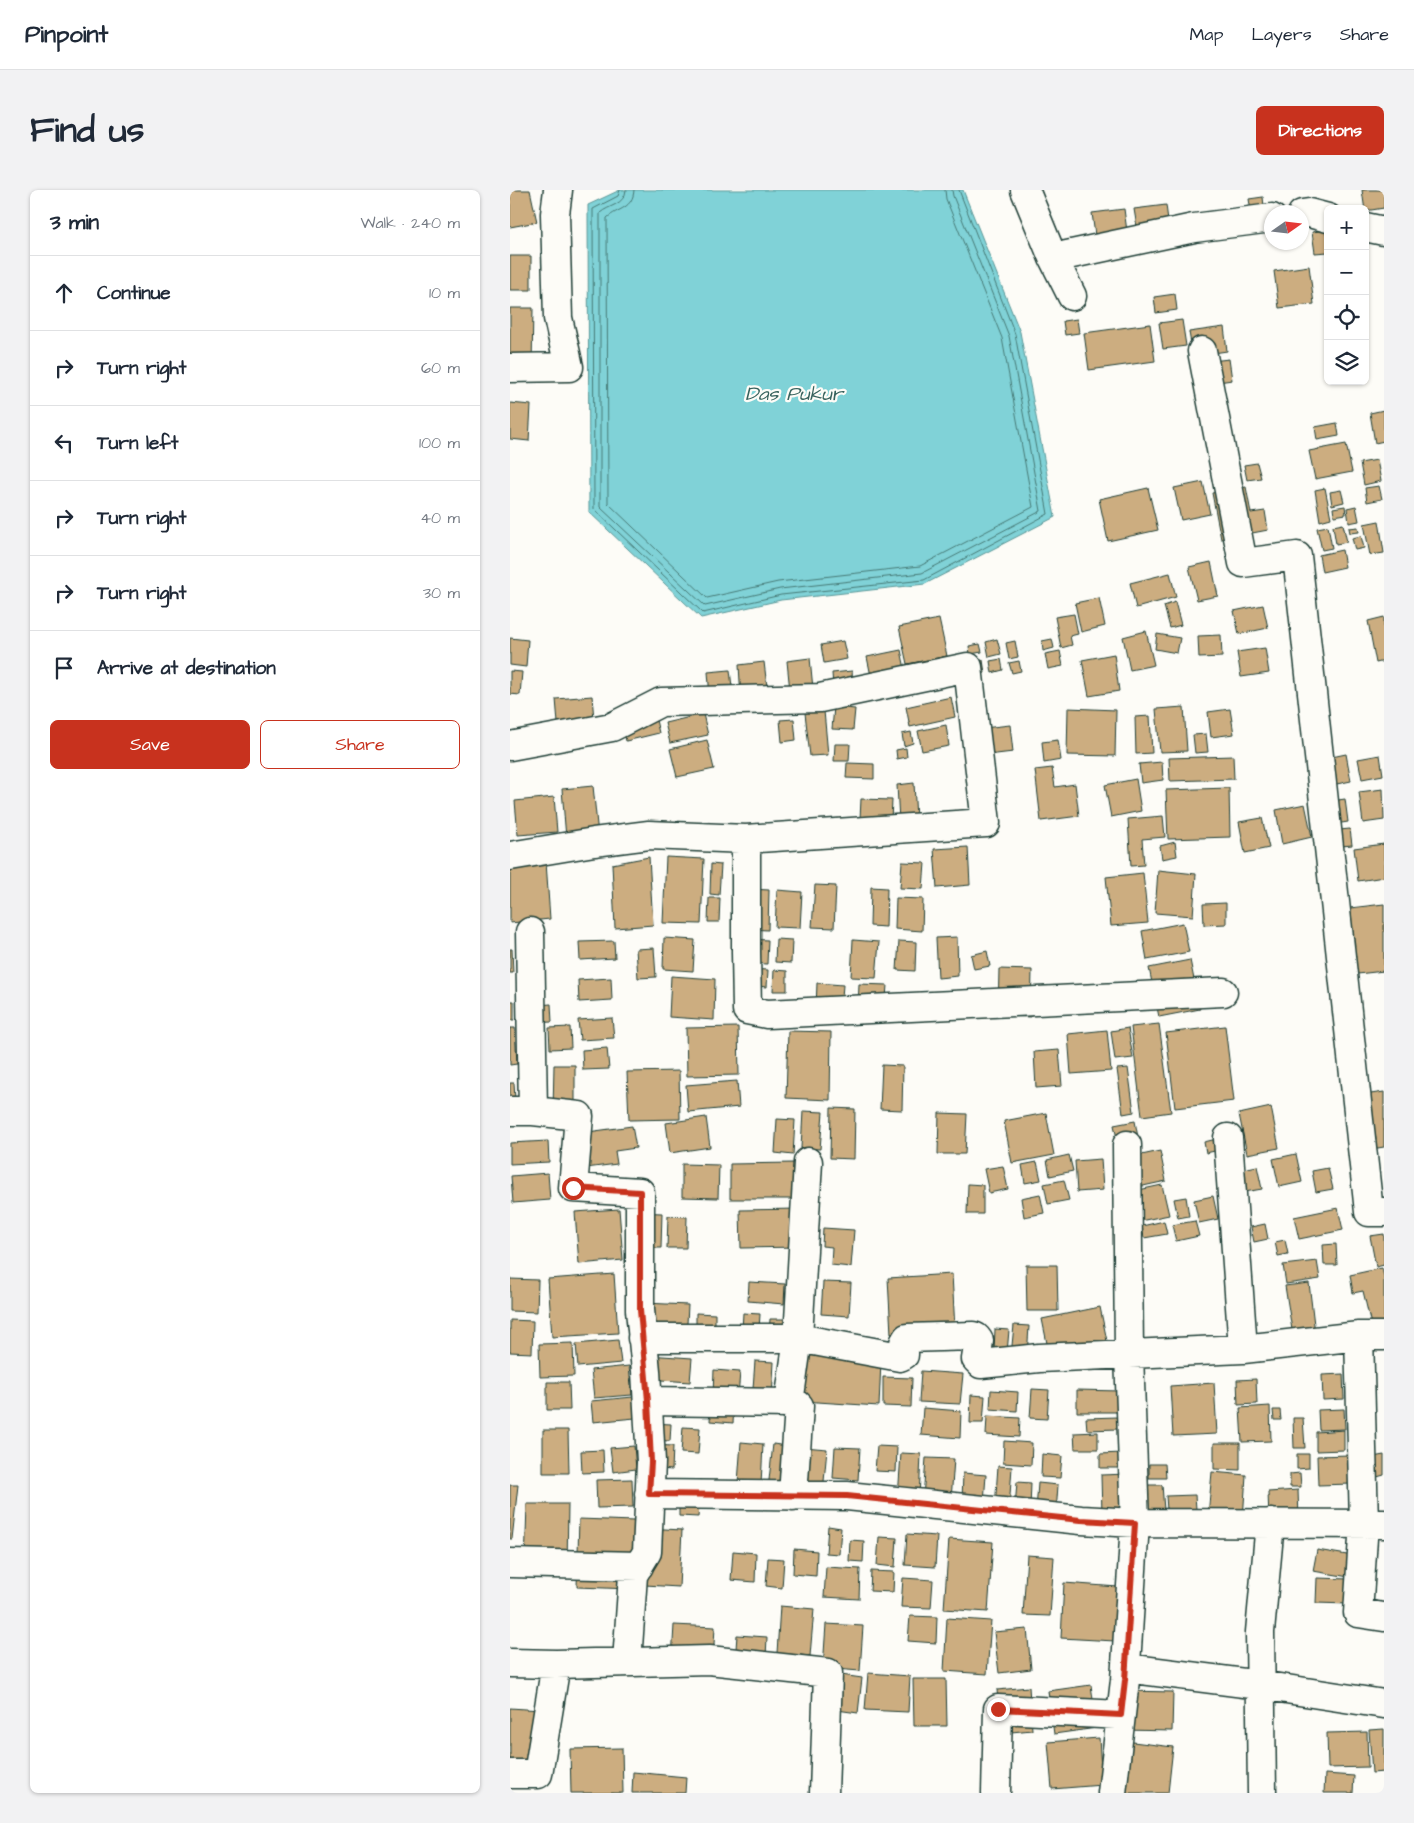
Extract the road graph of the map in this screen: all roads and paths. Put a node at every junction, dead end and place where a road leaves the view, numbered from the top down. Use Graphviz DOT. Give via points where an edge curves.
graph roads {
  1 [pos="558,190"];
  2 [pos="1025,190"];
  3 [pos="1309,213"];
  4 [pos="1324,217"];
  5 [pos="1264,219"];
  6 [pos="1369,228"];
  7 [pos="1384,231"];
  8 [pos="1053,258"];
  9 [pos="1072,296"];
  10 [pos="1202,351"];
  11 [pos="510,368"];
  12 [pos="510,746"];
  13 [pos="746,839"];
  14 [pos="510,856"];
  15 [pos="530,932"];
  16 [pos="1222,992"];
  17 [pos="522,1111"];
  18 [pos="1228,1138"];
  19 [pos="1127,1145"];
  20 [pos="808,1162"];
  21 [pos="1384,1212"];
  22 [pos="1371,1336"];
  23 [pos="642,1338"];
  24 [pos="798,1338"];
  25 [pos="1243,1349"];
  26 [pos="1129,1354"];
  27 [pos="648,1401"];
  28 [pos="789,1403"];
  29 [pos="649,1494"];
  30 [pos="793,1496"];
  31 [pos="1135,1523"];
  32 [pos="1270,1523"];
  33 [pos="1374,1524"];
  34 [pos="510,1563"];
  35 [pos="639,1566"];
  36 [pos="1384,1617"];
  37 [pos="627,1662"];
  38 [pos="510,1663"];
  39 [pos="556,1664"];
  40 [pos="1126,1668"];
  41 [pos="1260,1685"];
  42 [pos="1384,1704"];
  43 [pos="1121,1715"];
  44 [pos="510,1774"];
  45 [pos="824,1793"];
  46 [pos="996,1793"];
  47 [pos="1112,1793"];
  48 [pos="1262,1793"];
  1 -- 11 [label="street" via="554,214 558,318 569,367"];
  2 -- 8 [label="street"];
  3 -- 4 [label="street"];
  5 -- 8 [label="street" via="1194,228"];
  6 -- 7 [label="street"];
  8 -- 9 [label="street"];
  10 -- 21 [label="street" via="1243,563 1297,556 1369,1212"];
  12 -- 13 [label="street" via="612,727 661,702 820,698 968,667 986,823"];
  13 -- 14 [label="street" via="649,835"];
  13 -- 16 [label="street" via="747,1010 768,1014"];
  15 -- 17 [label="street"];
  17 -- 23 [label="street" via="579,1116 573,1188 640,1192"];
  18 -- 25 [label="street"];
  19 -- 26 [label="street"];
  20 -- 24 [label="street"];
  22 -- 25 [label="street"];
  22 -- 33 [label="street"];
  23 -- 24 [label="street"];
  23 -- 27 [label="street"];
  24 -- 26 [label="street" via="900,1357 904,1355 907,1338 973,1336 979,1341 976,1359 980,1364"];
  24 -- 28 [label="street"];
  25 -- 26 [label="street"];
  26 -- 31 [label="street"];
  27 -- 28 [label="street"];
  27 -- 29 [label="street"];
  28 -- 30 [label="street" via="799,1406"];
  29 -- 30 [label="street"];
  29 -- 35 [label="street" via="647,1552"];
  30 -- 31 [label="street" via="847,1496"];
  31 -- 32 [label="street"];
  31 -- 40 [label="street"];
  32 -- 33 [label="street"];
  32 -- 41 [label="street" via="1260,1632"];
  33 -- 36 [label="street" via="1358,1613"];
  34 -- 35 [label="street"];
  35 -- 37 [label="street" via="633,1575"];
  37 -- 39 [label="street"];
  37 -- 45 [label="street" via="709,1660 828,1673"];
  38 -- 39 [label="street"];
  39 -- 44 [label="street" via="538,1774"];
  40 -- 41 [label="street"];
  40 -- 43 [label="street"];
  41 -- 42 [label="street"];
  41 -- 48 [label="street"];
  43 -- 46 [label="street" via="998,1709"];
  43 -- 47 [label="street"];
}
